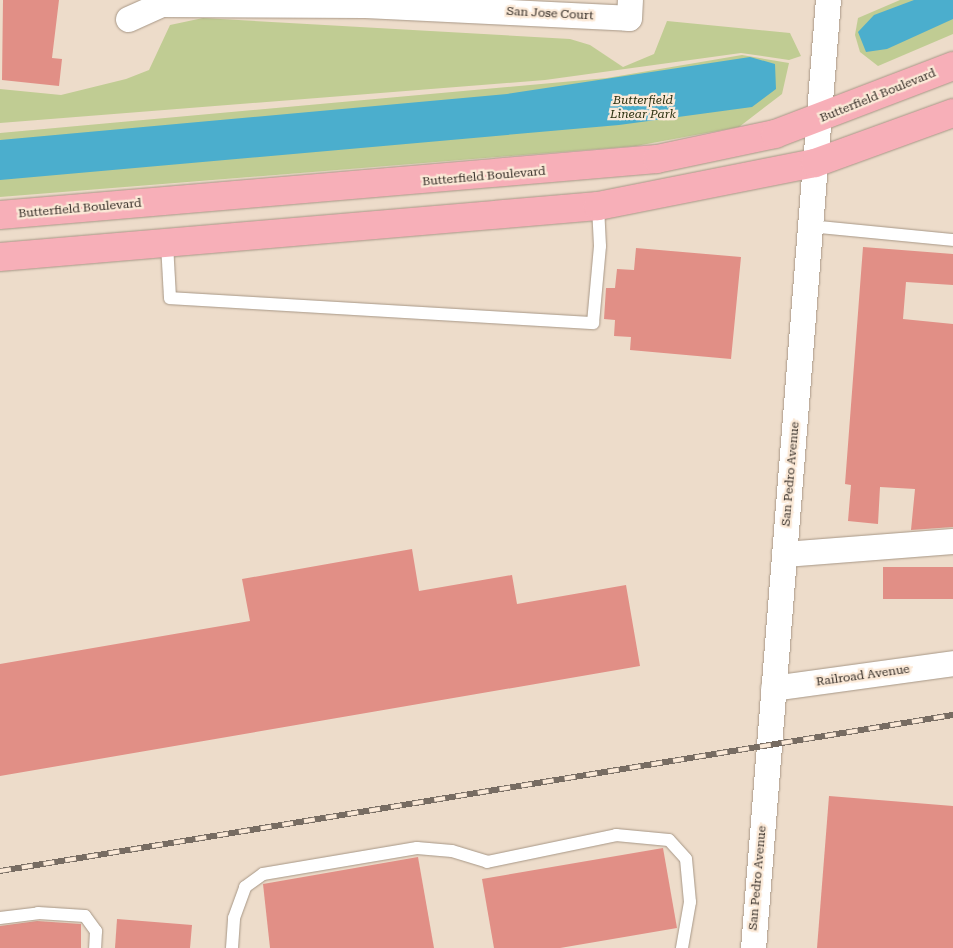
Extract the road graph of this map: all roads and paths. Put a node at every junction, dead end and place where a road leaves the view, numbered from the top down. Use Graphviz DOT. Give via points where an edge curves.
graph roads {
  1 [pos="630,0"];
  2 [pos="828,0"];
  3 [pos="365,2"];
  4 [pos="128,20"];
  5 [pos="953,66"];
  6 [pos="953,113"];
  7 [pos="818,120"];
  8 [pos="815,163"];
  9 [pos="598,206"];
  10 [pos="0,216"];
  11 [pos="810,226"];
  12 [pos="953,240"];
  13 [pos="167,244"];
  14 [pos="0,257"];
  15 [pos="953,540"];
  16 [pos="784,554"];
  17 [pos="953,663"];
  18 [pos="773,688"];
  19 [pos="0,918"];
  20 [pos="95,948"];
  21 [pos="232,948"];
  22 [pos="682,948"];
  23 [pos="753,948"];
  1 -- 3 [label="street, San Jose Court" via="629,18"];
  2 -- 7 [label="street, San Pedro Avenue"];
  3 -- 4 [label="street, San Jose Court" via="162,4"];
  5 -- 7 [label="main road, Butterfield Boulevard"];
  6 -- 8 [label="main road"];
  7 -- 8 [label="street, San Pedro Avenue"];
  7 -- 10 [label="main road, Butterfield Boulevard" via="724,146 586,168"];
  8 -- 9 [label="main road"];
  8 -- 11 [label="street, San Pedro Avenue"];
  9 -- 13 [label="main road"];
  9 -- 13 [label="lane" via="600,246 593,323 170,298"];
  11 -- 12 [label="lane"];
  11 -- 16 [label="street, San Pedro Avenue"];
  13 -- 14 [label="main road"];
  15 -- 16 [label="street"];
  16 -- 18 [label="street, San Pedro Avenue"];
  17 -- 18 [label="street, Railroad Avenue"];
  18 -- 23 [label="street, San Pedro Avenue"];
  19 -- 20 [label="lane" via="38,913 85,916 96,931"];
  21 -- 22 [label="lane" via="234,918 245,887 263,874 418,848 452,851 486,862 616,835 669,840 686,859 690,902"];
}
